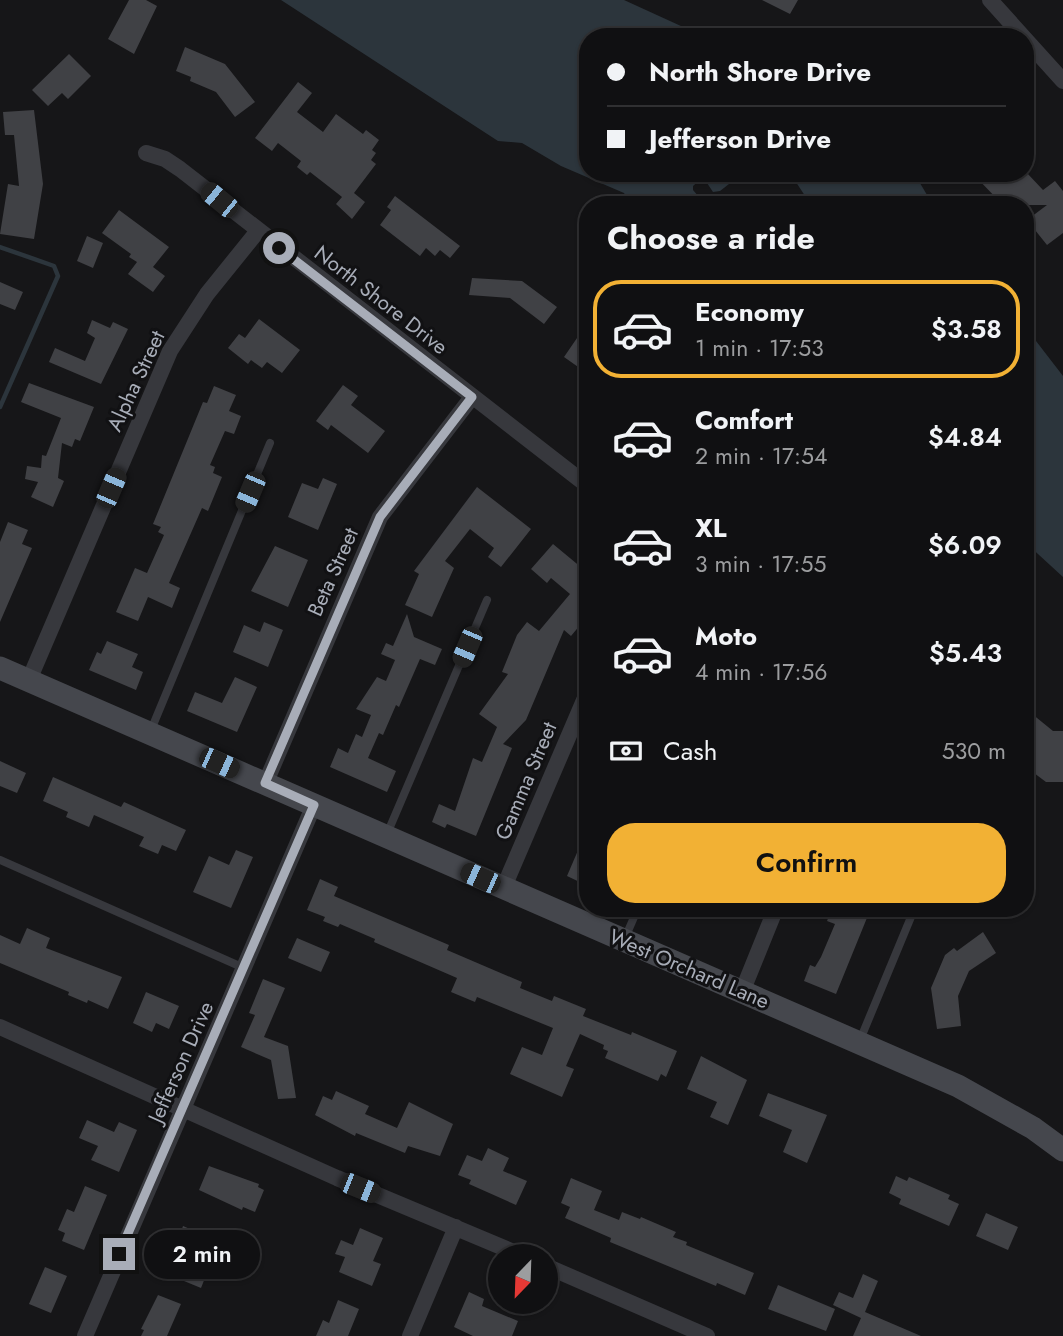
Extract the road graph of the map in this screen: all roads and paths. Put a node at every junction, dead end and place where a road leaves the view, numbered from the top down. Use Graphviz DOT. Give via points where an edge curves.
graph roads {
  1 [pos="990,0"];
  2 [pos="1015,28"];
  3 [pos="1034,49"];
  4 [pos="1063,81"];
  5 [pos="146,153"];
  6 [pos="257,232"];
  7 [pos="472,397"];
  8 [pos="270,443"];
  9 [pos="579,479"];
  10 [pos="487,600"];
  11 [pos="0,668"];
  12 [pos="29,680"];
  13 [pos="579,712"];
  14 [pos="149,733"];
  15 [pos="265,783"];
  16 [pos="314,805"];
  17 [pos="385,836"];
  18 [pos="0,860"];
  19 [pos="503,889"];
  20 [pos="634,917"];
  21 [pos="772,917"];
  22 [pos="911,917"];
  23 [pos="624,941"];
  24 [pos="245,968"];
  25 [pos="742,992"];
  26 [pos="0,1027"];
  27 [pos="859,1043"];
  28 [pos="184,1108"];
  29 [pos="1063,1150"];
  30 [pos="456,1227"];
  31 [pos="495,1244"];
  32 [pos="558,1271"];
  33 [pos="85,1336"];
  34 [pos="410,1336"];
  35 [pos="707,1336"];
  1 -- 2 [label="street"];
  3 -- 4 [label="street"];
  5 -- 6 [label="street, North Shore Drive" via="180,169"];
  6 -- 7 [label="street, North Shore Drive"];
  6 -- 12 [label="street, Alpha Street" via="170,351"];
  7 -- 9 [label="street, North Shore Drive"];
  7 -- 15 [label="street, Beta Street" via="380,517"];
  8 -- 14 [label="lane"];
  10 -- 17 [label="lane"];
  11 -- 12 [label="street, West Orchard Lane"];
  12 -- 14 [label="street, West Orchard Lane"];
  13 -- 19 [label="street, Gamma Street"];
  14 -- 15 [label="street, West Orchard Lane"];
  15 -- 16 [label="street, West Orchard Lane"];
  16 -- 17 [label="street, West Orchard Lane"];
  16 -- 24 [label="street, Jefferson Drive"];
  17 -- 19 [label="street, West Orchard Lane"];
  18 -- 24 [label="lane"];
  19 -- 23 [label="street, West Orchard Lane"];
  20 -- 23 [label="lane"];
  21 -- 25 [label="street"];
  22 -- 27 [label="lane"];
  23 -- 25 [label="street, West Orchard Lane"];
  24 -- 28 [label="street, Jefferson Drive"];
  25 -- 27 [label="street, West Orchard Lane"];
  26 -- 28 [label="street"];
  27 -- 29 [label="street, West Orchard Lane" via="997,1107"];
  28 -- 30 [label="street"];
  28 -- 33 [label="street, Jefferson Drive"];
  30 -- 31 [label="street"];
  30 -- 34 [label="street"];
  32 -- 35 [label="street"];
}
